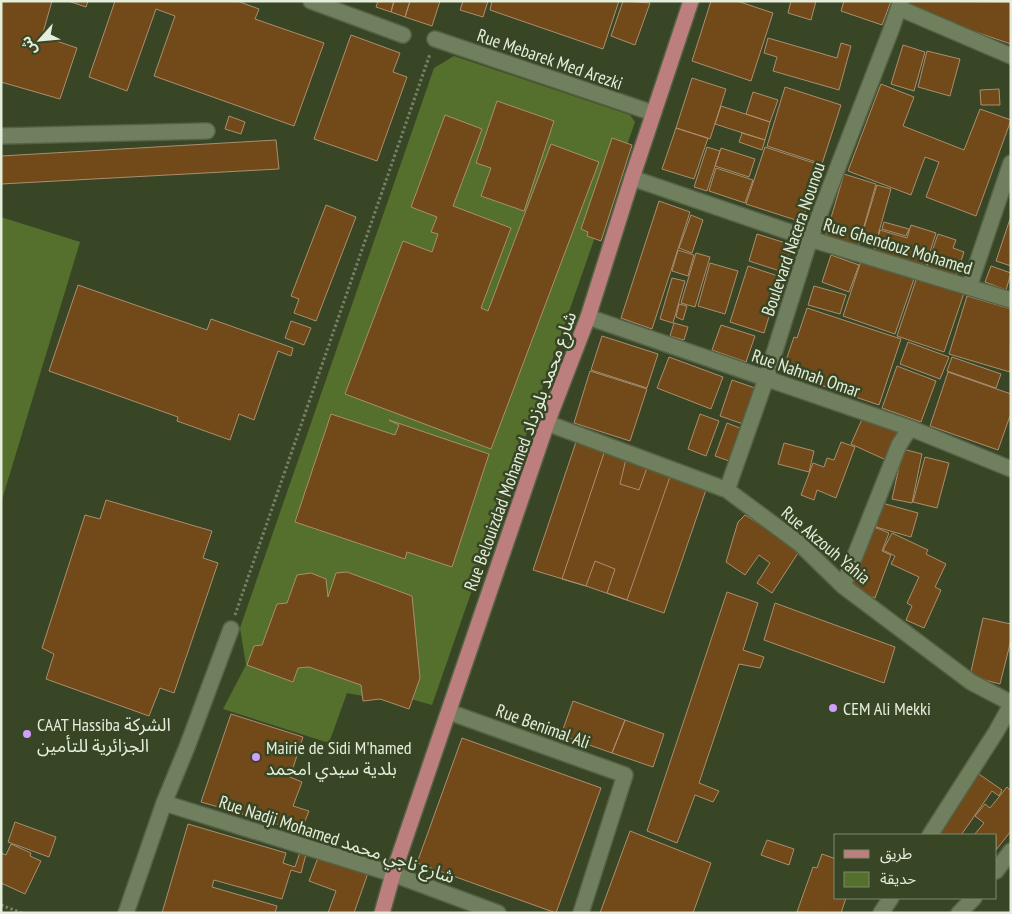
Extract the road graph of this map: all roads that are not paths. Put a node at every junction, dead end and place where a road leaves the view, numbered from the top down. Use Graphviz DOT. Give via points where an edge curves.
graph roads {
  1 [pos="311,1"];
  2 [pos="692,1"];
  3 [pos="900,5"];
  4 [pos="403,35"];
  5 [pos="435,39"];
  6 [pos="1011,56"];
  7 [pos="653,113"];
  8 [pos="207,131"];
  9 [pos="1,136"];
  10 [pos="1011,164"];
  11 [pos="632,178"];
  12 [pos="810,239"];
  13 [pos="969,287"];
  14 [pos="1011,300"];
  15 [pos="588,317"];
  16 [pos="766,379"];
  17 [pos="547,423"];
  18 [pos="910,428"];
  19 [pos="1011,470"];
  20 [pos="726,490"];
  21 [pos="843,586"];
  22 [pos="231,629"];
  23 [pos="1011,704"];
  24 [pos="449,712"];
  25 [pos="164,803"];
  26 [pos="931,834"];
  27 [pos="1011,851"];
  28 [pos="997,870"];
  29 [pos="393,874"];
  30 [pos="890,899"];
  31 [pos="973,899"];
  32 [pos="126,913"];
  33 [pos="382,913"];
  34 [pos="498,913"];
  35 [pos="581,913"];
  36 [pos="881,913"];
  37 [pos="959,913"];
  1 -- 4 [label="street"];
  2 -- 7 [label="main road, Rue Belouizdad Mohamed شارع محمد بلوزداد"];
  3 -- 6 [label="street"];
  3 -- 12 [label="street, Boulevard Nacera Nounou"];
  5 -- 7 [label="street, Rue Mebarek Med Arezki"];
  7 -- 11 [label="main road, Rue Belouizdad Mohamed شارع محمد بلوزداد"];
  8 -- 9 [label="street"];
  10 -- 13 [label="street"];
  11 -- 12 [label="street, Rue Ghendouz Mohamed"];
  11 -- 15 [label="main road, Rue Belouizdad Mohamed شارع محمد بلوزداد"];
  12 -- 13 [label="street, Rue Ghendouz Mohamed"];
  12 -- 16 [label="street, Boulevard Nacera Nounou"];
  13 -- 14 [label="street, Rue Ghendouz Mohamed"];
  15 -- 16 [label="street, Rue Nahnah Omar"];
  15 -- 17 [label="main road, Rue Belouizdad Mohamed شارع محمد بلوزداد"];
  16 -- 18 [label="street, Rue Nahnah Omar"];
  16 -- 20 [label="street, Boulevard Nacera Nounou"];
  17 -- 20 [label="street, Rue Akzouh Yahia"];
  17 -- 24 [label="main road, Rue Belouizdad Mohamed شارع محمد بلوزداد"];
  18 -- 19 [label="street, Rue Nahnah Omar"];
  18 -- 21 [label="street" via="899,445"];
  20 -- 21 [label="street, Rue Akzouh Yahia" via="800,544"];
  21 -- 23 [label="street, Rue Akzouh Yahia" via="971,682"];
  22 -- 25 [label="street"];
  23 -- 26 [label="street"];
  24 -- 29 [label="main road, Rue Belouizdad Mohamed شارع محمد بلوزداد"];
  24 -- 35 [label="street, Rue Benimal Ali" via="625,775"];
  25 -- 29 [label="street, Rue Nadji Mohamed شارع ناجي محمد"];
  25 -- 32 [label="street"];
  27 -- 28 [label="street"];
  29 -- 33 [label="main road, Rue Belouizdad Mohamed شارع محمد بلوزداد"];
  29 -- 34 [label="street, Rue Nadji Mohamed شارع ناجي محمد"];
  30 -- 36 [label="street"];
  31 -- 37 [label="street"];
}
